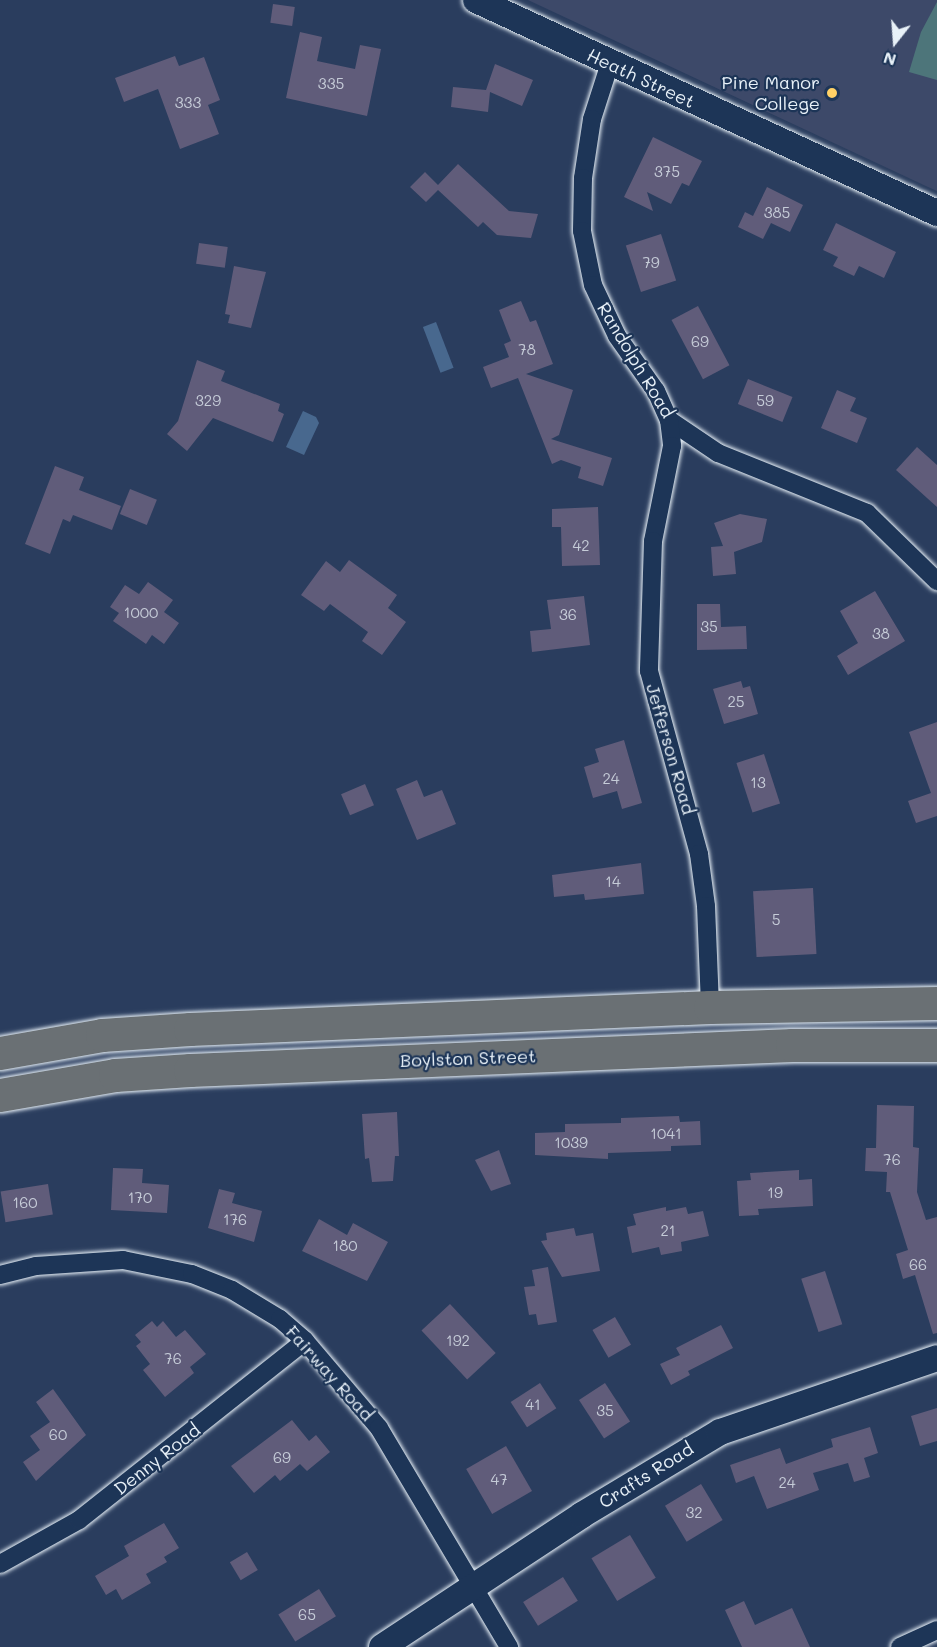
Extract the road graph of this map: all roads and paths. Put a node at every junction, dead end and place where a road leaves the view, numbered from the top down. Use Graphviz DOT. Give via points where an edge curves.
graph roads {
  1 [pos="476,0"];
  2 [pos="610,63"];
  3 [pos="937,213"];
  4 [pos="669,420"];
  5 [pos="937,581"];
  6 [pos="937,1004"];
  7 [pos="710,1007"];
  8 [pos="937,1045"];
  9 [pos="0,1053"];
  10 [pos="0,1095"];
  11 [pos="0,1275"];
  12 [pos="304,1341"];
  13 [pos="937,1358"];
  14 [pos="0,1564"];
  15 [pos="475,1587"];
  16 [pos="937,1630"];
  17 [pos="382,1647"];
  18 [pos="509,1647"];
  19 [pos="900,1647"];
  1 -- 2 [label="street, Heath Street"];
  2 -- 3 [label="street, Heath Street"];
  2 -- 4 [label="street, Randolph Road" via="592,119 583,178 582,231 593,285 617,336 656,391"];
  4 -- 5 [label="street, Randolph Road" via="718,453 867,513"];
  4 -- 7 [label="street, Jefferson Road" via="672,446 653,541 649,671 699,854 706,906"];
  6 -- 7 [label="highway"];
  7 -- 9 [label="highway" via="152,1031"];
  8 -- 10 [label="highway, Boylston Street" via="783,1045 190,1070 86,1078"];
  11 -- 12 [label="street, Fairway Road" via="36,1266 123,1260 192,1274 232,1290 279,1318"];
  12 -- 14 [label="street, Denny Road" via="79,1520"];
  12 -- 15 [label="street, Fairway Road" via="379,1428"];
  13 -- 15 [label="street, Crafts Road" via="720,1432 681,1452"];
  15 -- 17 [label="street, Crafts Road"];
  15 -- 18 [label="street, Fairway Road"];
  16 -- 19 [label="street"];
}
